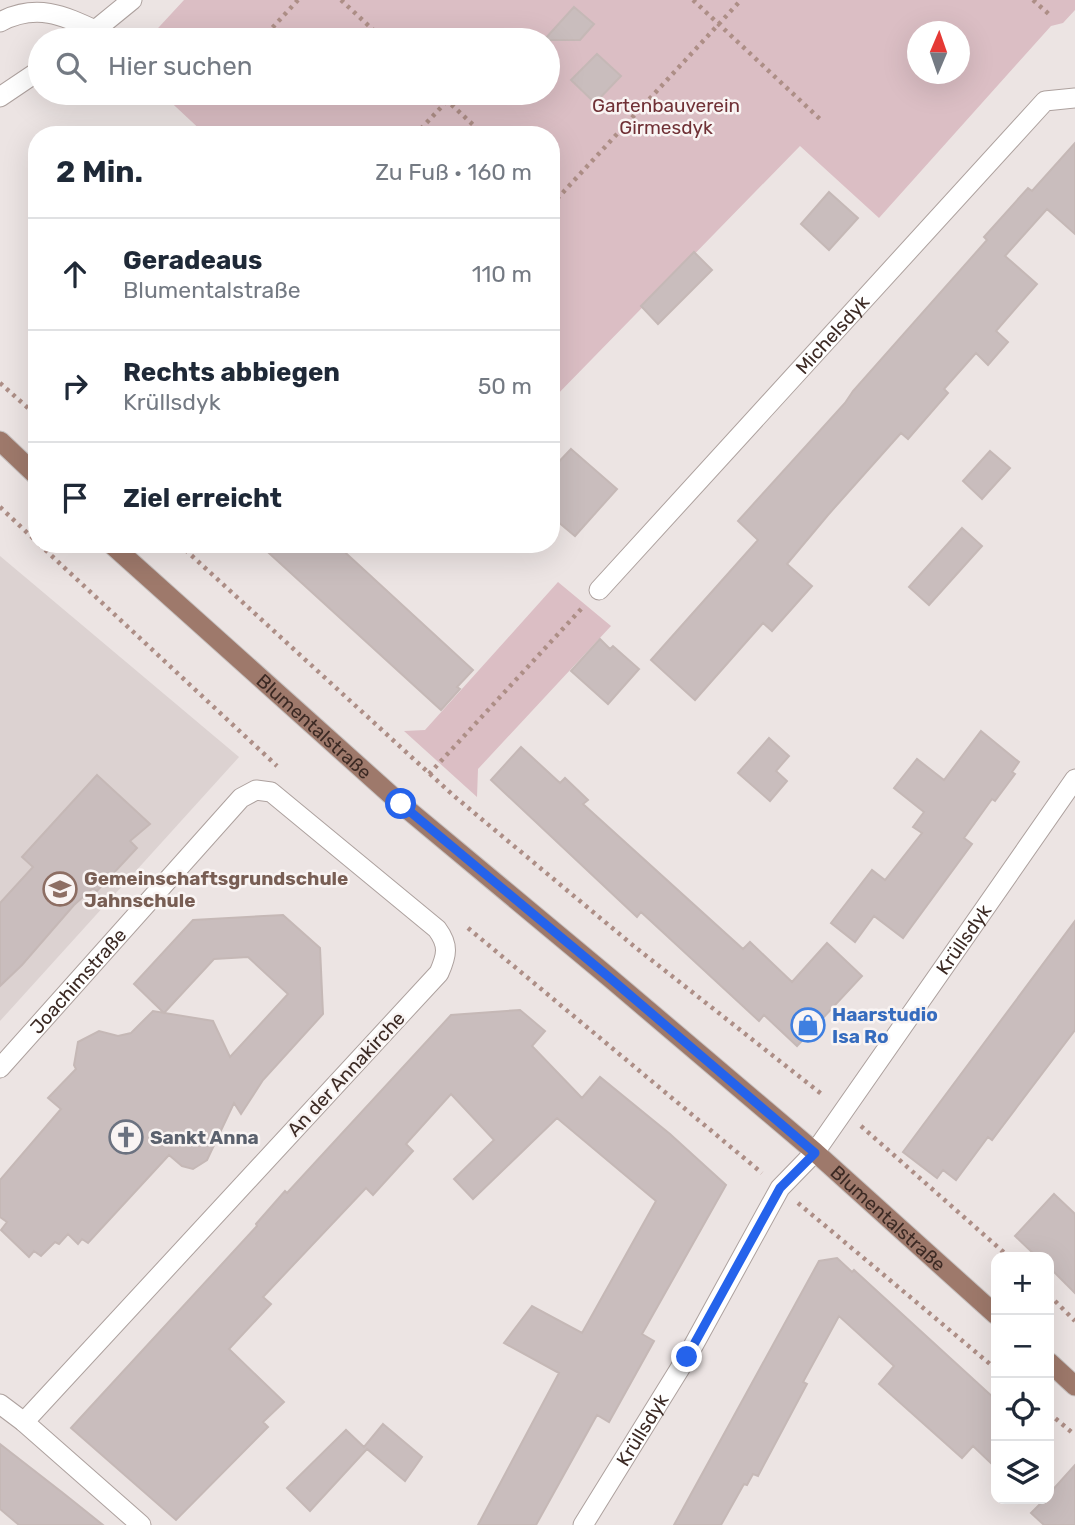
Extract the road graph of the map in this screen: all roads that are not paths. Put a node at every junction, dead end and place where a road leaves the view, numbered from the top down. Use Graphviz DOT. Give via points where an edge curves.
graph roads {
  1 [pos="132,0"];
  2 [pos="0,22"];
  3 [pos="81,28"];
  4 [pos="98,28"];
  5 [pos="28,78"];
  6 [pos="0,97"];
  7 [pos="1075,98"];
  8 [pos="0,440"];
  9 [pos="28,466"];
  10 [pos="121,553"];
  11 [pos="599,590"];
  12 [pos="1075,779"];
  13 [pos="241,798"];
  14 [pos="0,1068"];
  15 [pos="815,1153"];
  16 [pos="991,1311"];
  17 [pos="1054,1367"];
  18 [pos="1075,1386"];
  19 [pos="0,1404"];
  20 [pos="24,1422"];
  21 [pos="141,1525"];
  22 [pos="583,1525"];
  1 -- 4 [label="street"];
  2 -- 3 [label="street" via="33,11 65,16"];
  5 -- 6 [label="street"];
  7 -- 11 [label="street, Michelsdyk" via="1045,101"];
  8 -- 9 [label="main road"];
  10 -- 15 [label="main road, Blumentalstraße" via="401,804"];
  12 -- 15 [label="street, Krüllsdyk"];
  13 -- 14 [label="street, Joachimstraße"];
  13 -- 20 [label="street, An der Annakirche" via="256,790 271,792 437,929 446,941 446,958 439,973"];
  15 -- 16 [label="main road, Blumentalstraße"];
  15 -- 22 [label="street, Krüllsdyk" via="780,1188 687,1357"];
  17 -- 18 [label="main road"];
  19 -- 20 [label="street"];
  20 -- 21 [label="street"];
}
